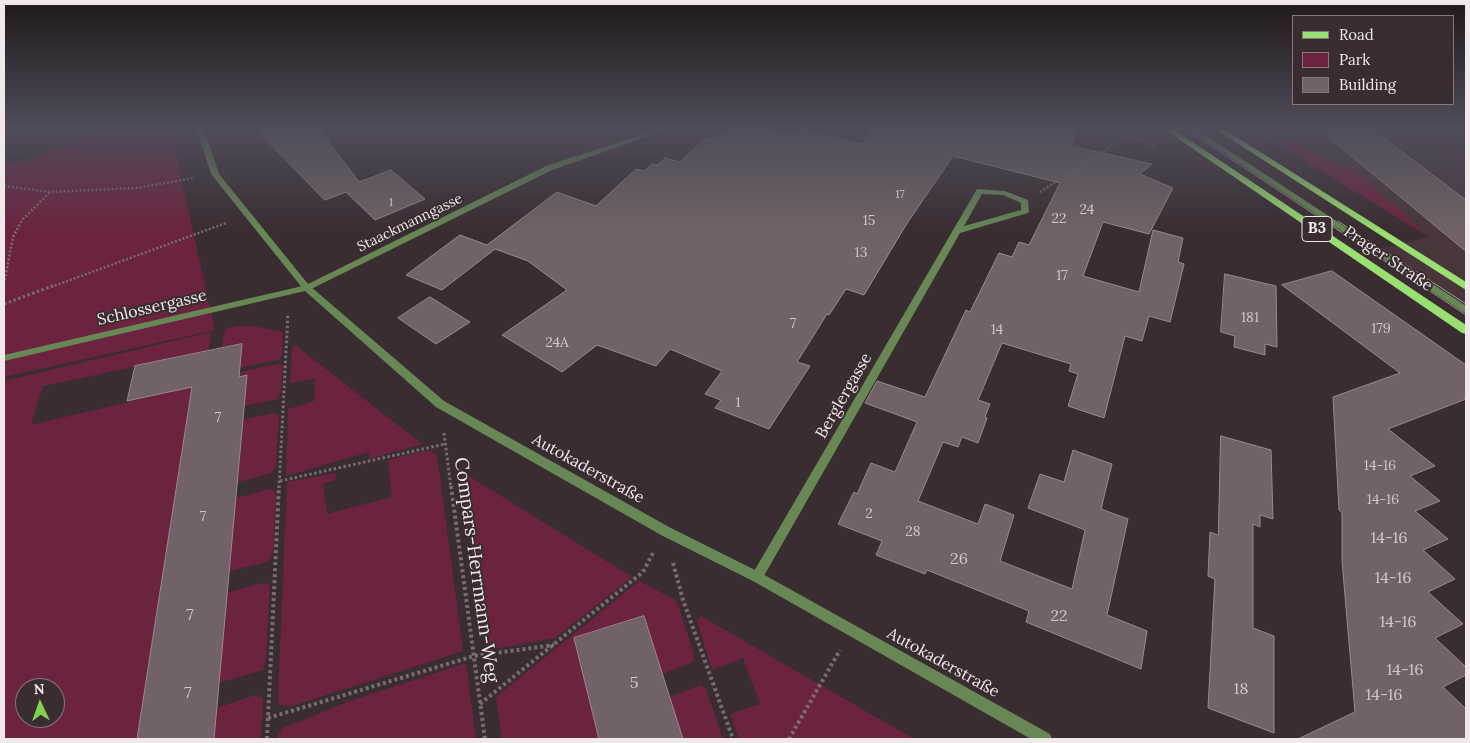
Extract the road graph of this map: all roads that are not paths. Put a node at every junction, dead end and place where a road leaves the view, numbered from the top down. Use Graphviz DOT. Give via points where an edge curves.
graph roads {
  1 [pos="212,164"];
  2 [pos="562,164"];
  3 [pos="1221,164"];
  4 [pos="1246,164"];
  5 [pos="1274,164"];
  6 [pos="957,231"];
  7 [pos="1466,287"];
  8 [pos="307,288"];
  9 [pos="1466,310"];
  10 [pos="1466,330"];
  11 [pos="4,358"];
  12 [pos="758,577"];
  13 [pos="1045,739"];
  1 -- 8 [label="street, Autokaderstraße" via="215,174"];
  2 -- 8 [label="street, Staackmanngasse"];
  3 -- 10 [label="main road, Prager Straße / B3"];
  4 -- 9 [label="street"];
  5 -- 7 [label="main road, Prager Straße / B3"];
  6 -- 6 [label="street, Berglergasse" via="1025,211 1025,202 1005,193 980,191"];
  6 -- 12 [label="street, Berglergasse"];
  8 -- 11 [label="street, Schlossergasse"];
  8 -- 12 [label="street, Autokaderstraße" via="440,404 665,531"];
  12 -- 13 [label="street, Autokaderstraße"];
}
